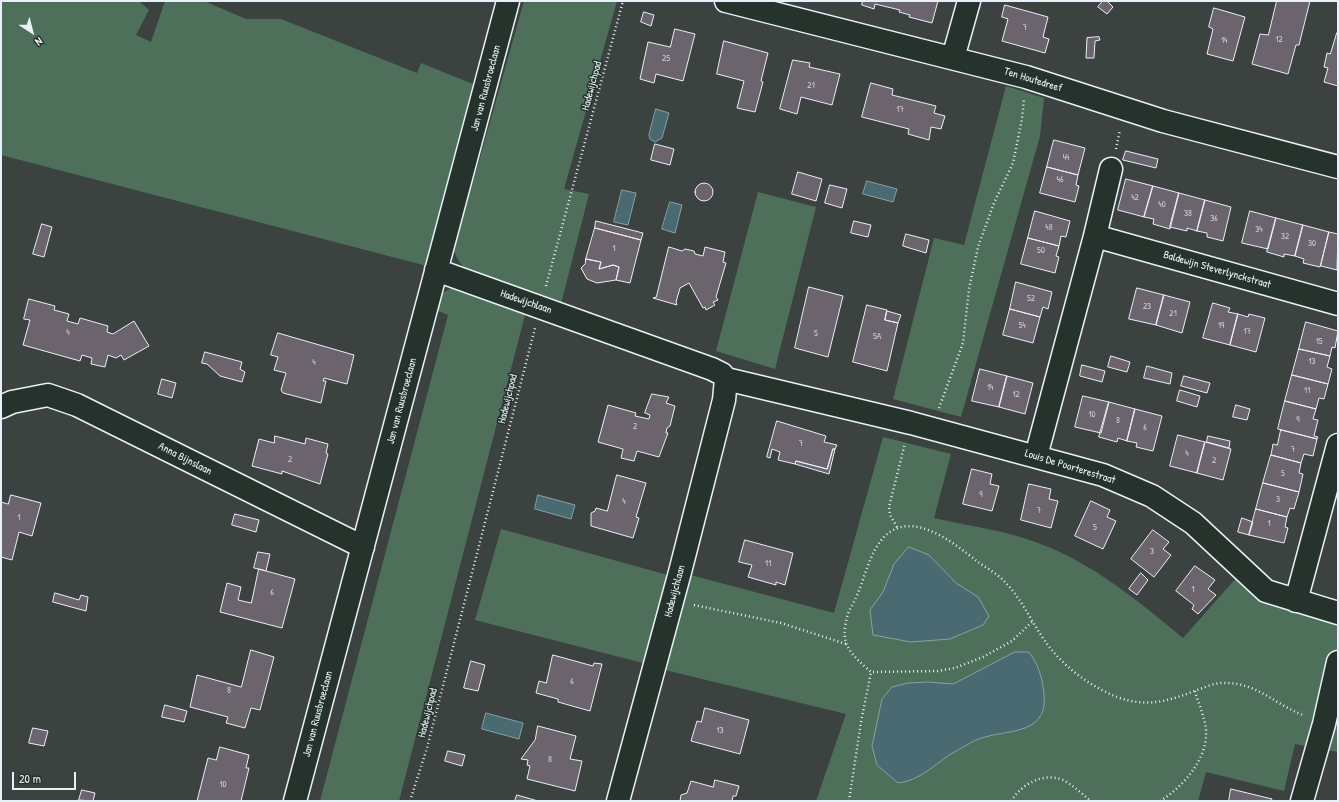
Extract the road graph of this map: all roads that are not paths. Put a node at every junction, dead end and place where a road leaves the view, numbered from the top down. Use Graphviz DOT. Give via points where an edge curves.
graph roads {
  1 [pos="508,1"];
  2 [pos="726,1"];
  3 [pos="969,1"];
  4 [pos="953,58"];
  5 [pos="1338,167"];
  6 [pos="1111,169"];
  7 [pos="1095,236"];
  8 [pos="436,270"];
  9 [pos="1338,304"];
  10 [pos="726,379"];
  11 [pos="1,407"];
  12 [pos="886,417"];
  13 [pos="1338,446"];
  14 [pos="1036,456"];
  15 [pos="363,547"];
  16 [pos="1296,601"];
  17 [pos="1338,613"];
  18 [pos="1338,662"];
  19 [pos="295,801"];
  20 [pos="618,801"];
  21 [pos="1302,801"];
  1 -- 8 [label="street, Jan van Ruusbroeclaan"];
  2 -- 4 [label="street, Ten Houtedreef"];
  3 -- 4 [label="street"];
  4 -- 5 [label="street, Ten Houtedreef" via="1026,77 1163,121"];
  6 -- 7 [label="street"];
  7 -- 9 [label="street, Baldewijn Steverlynckstraat"];
  7 -- 14 [label="street"];
  8 -- 10 [label="street, Hadewijchlaan" via="712,369"];
  8 -- 15 [label="street, Jan van Ruusbroeclaan"];
  10 -- 12 [label="street, Hadewijchlaan"];
  10 -- 20 [label="street, Hadewijchlaan" via="724,400"];
  11 -- 15 [label="street, Anna Bijnslaan" via="12,402 48,395 77,405"];
  12 -- 14 [label="street, Louis De Poorterestraat"];
  13 -- 16 [label="street"];
  14 -- 16 [label="street, Louis De Poorterestraat" via="1103,475 1152,496 1193,522 1266,591"];
  15 -- 19 [label="street, Jan van Ruusbroeclaan"];
  16 -- 17 [label="street, Louis De Poorterestraat"];
  18 -- 21 [label="street"];
}
